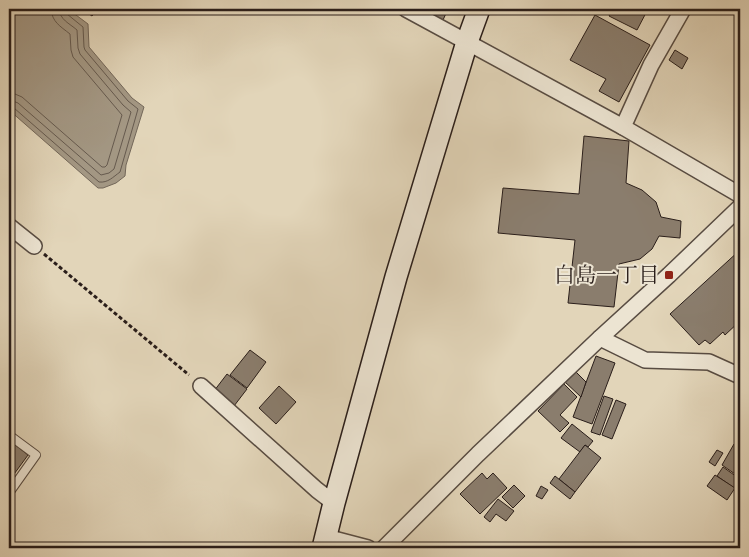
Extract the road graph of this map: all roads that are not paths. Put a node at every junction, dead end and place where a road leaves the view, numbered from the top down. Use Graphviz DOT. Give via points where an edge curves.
graph roads {
  1 [pos="406,9"];
  2 [pos="479,9"];
  3 [pos="683,9"];
  4 [pos="467,42"];
  5 [pos="623,127"];
  6 [pos="740,195"];
  7 [pos="740,207"];
  8 [pos="9,226"];
  9 [pos="34,246"];
  10 [pos="600,338"];
  11 [pos="740,376"];
  12 [pos="201,386"];
  13 [pos="9,435"];
  14 [pos="9,493"];
  15 [pos="334,503"];
  16 [pos="324,542"];
  17 [pos="368,548"];
  18 [pos="384,548"];
  1 -- 4 [label="street"];
  2 -- 4 [label="street"];
  3 -- 5 [label="street" via="651,65"];
  4 -- 5 [label="street"];
  4 -- 15 [label="street" via="396,277"];
  5 -- 6 [label="street"];
  7 -- 10 [label="street"];
  8 -- 9 [label="street"];
  10 -- 11 [label="street" via="645,360 709,362"];
  10 -- 18 [label="street"];
  12 -- 15 [label="street"];
  13 -- 14 [label="lane" via="36,455"];
  15 -- 16 [label="street"];
  16 -- 17 [label="street"];
}
